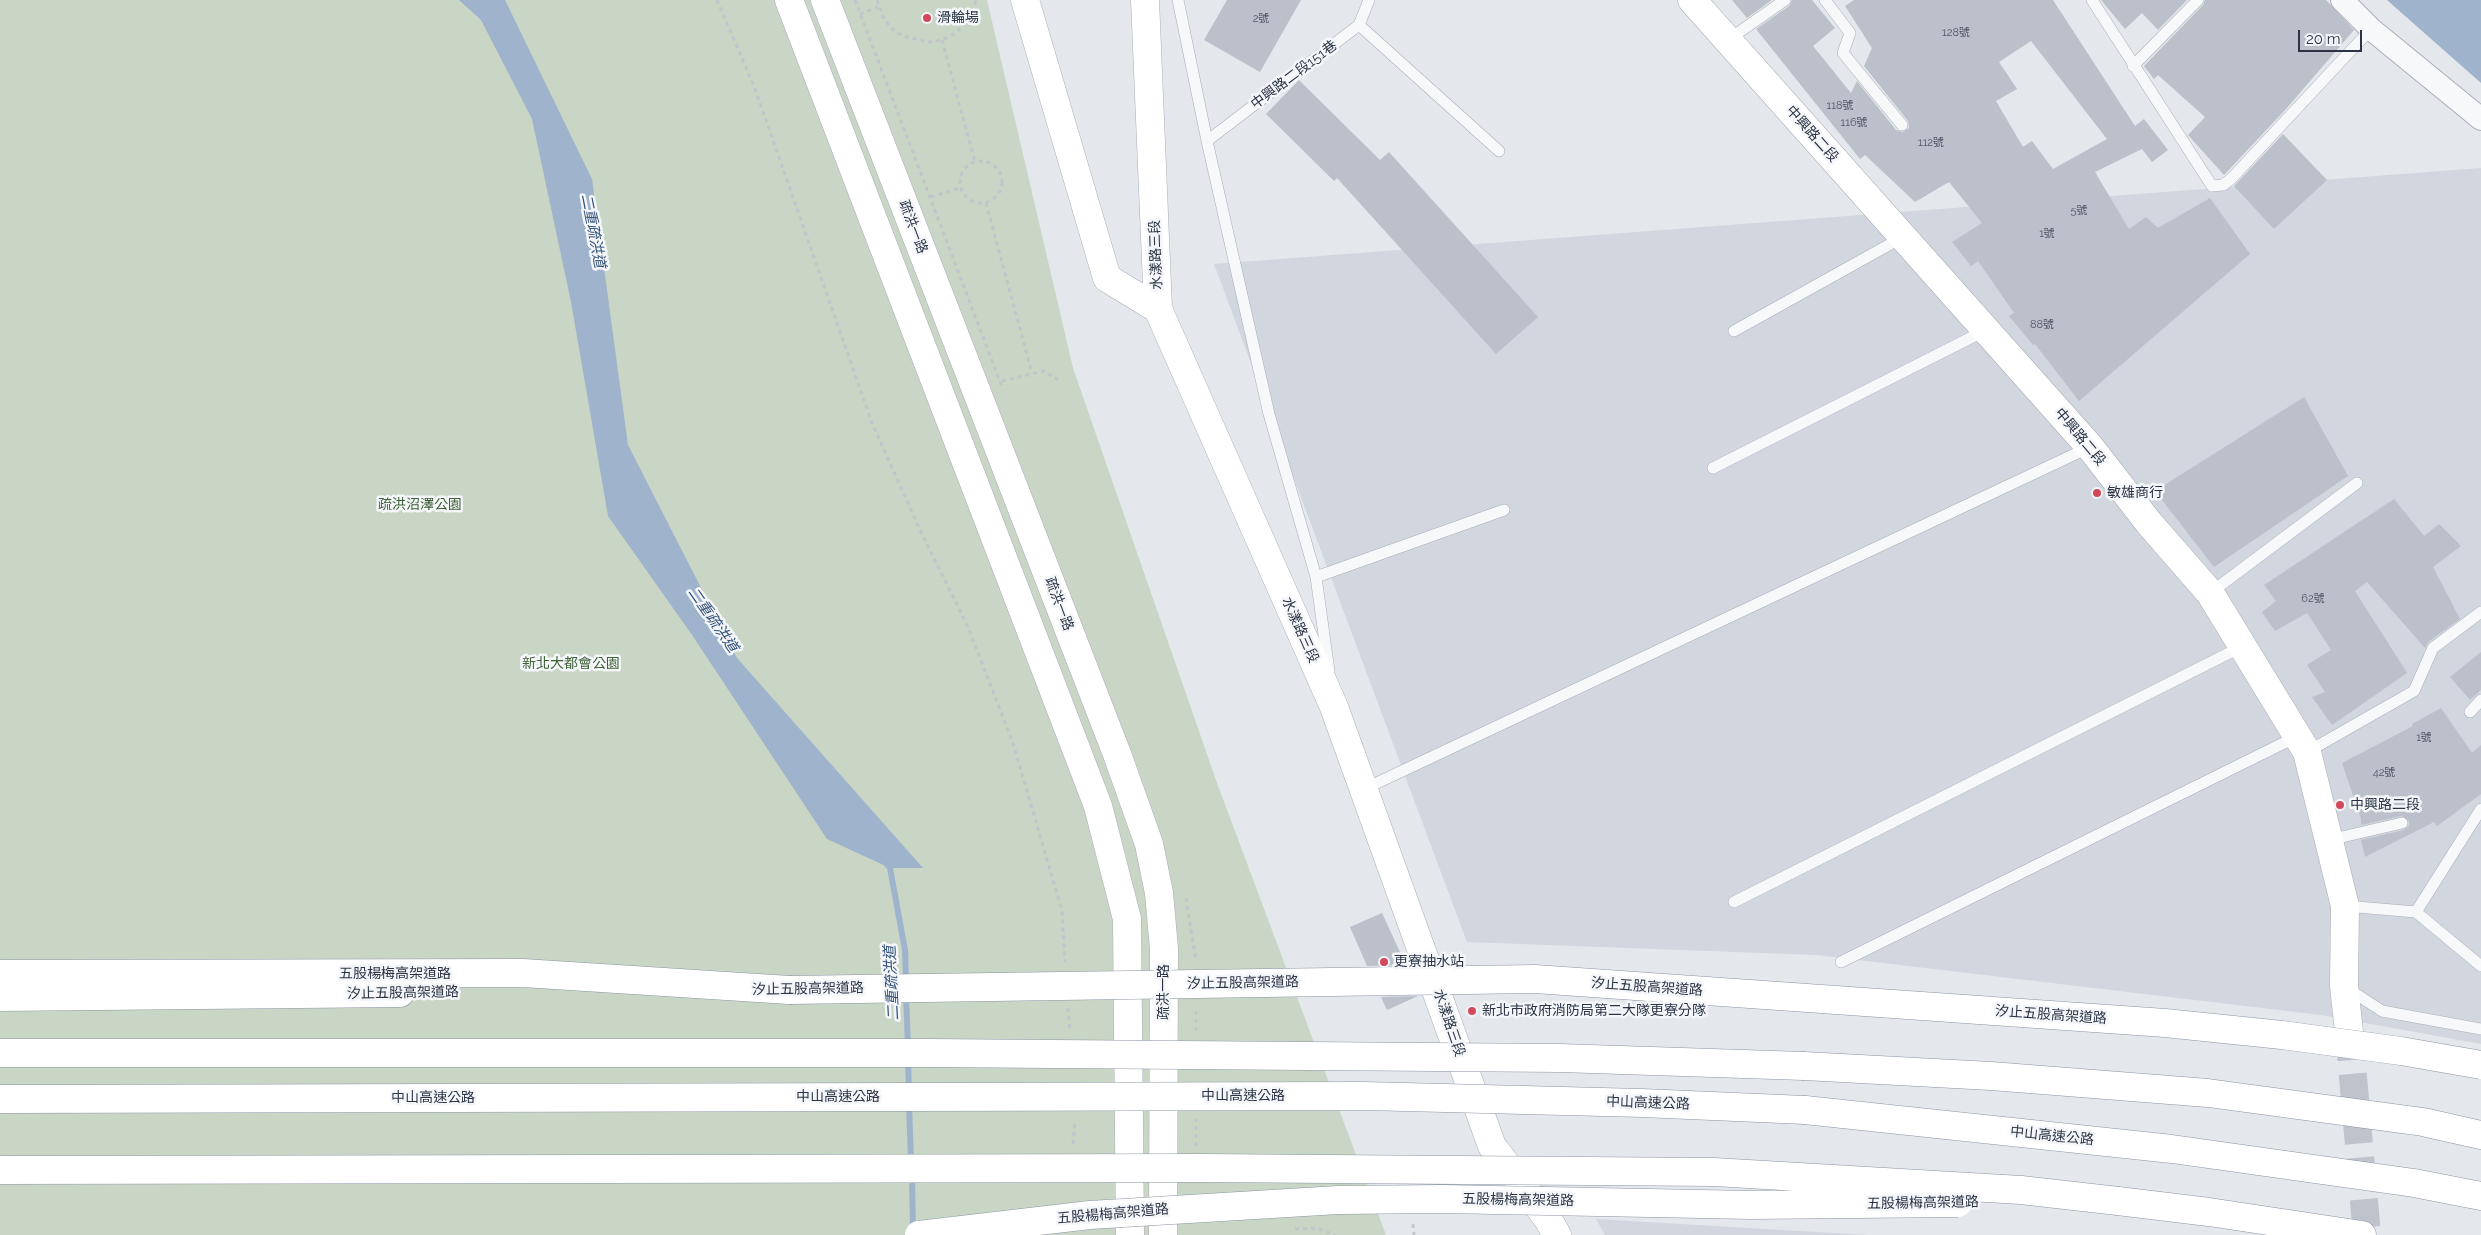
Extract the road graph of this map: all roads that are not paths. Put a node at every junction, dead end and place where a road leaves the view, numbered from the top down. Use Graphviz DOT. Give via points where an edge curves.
graph roads {
  1 [pos="789,0"];
  2 [pos="826,0"];
  3 [pos="1025,0"];
  4 [pos="1145,0"];
  5 [pos="1178,0"];
  6 [pos="1369,0"];
  7 [pos="1692,0"];
  8 [pos="1785,0"];
  9 [pos="1825,0"];
  10 [pos="2092,0"];
  11 [pos="2198,0"];
  12 [pos="2342,0"];
  13 [pos="1359,25"];
  14 [pos="2371,29"];
  15 [pos="1728,40"];
  16 [pos="2133,66"];
  17 [pos="2481,119"];
  18 [pos="1902,125"];
  19 [pos="1207,141"];
  20 [pos="1499,151"];
  21 [pos="1903,237"];
  22 [pos="1158,309"];
  23 [pos="1986,330"];
  24 [pos="1734,331"];
  25 [pos="2090,447"];
  26 [pos="1713,468"];
  27 [pos="2357,483"];
  28 [pos="1504,510"];
  29 [pos="1316,576"];
  30 [pos="2210,593"];
  31 [pos="2481,612"];
  32 [pos="2243,646"];
  33 [pos="2481,700"];
  34 [pos="1334,707"];
  35 [pos="2470,712"];
  36 [pos="2303,744"];
  37 [pos="1364,789"];
  38 [pos="2481,810"];
  39 [pos="2402,823"];
  40 [pos="2329,840"];
  41 [pos="1734,902"];
  42 [pos="2345,906"];
  43 [pos="2416,912"];
  44 [pos="1841,962"];
  45 [pos="2481,966"];
  46 [pos="0,974"];
  47 [pos="2344,986"];
  48 [pos="789,990"];
  49 [pos="0,997"];
  50 [pos="2481,1029"];
  51 [pos="2349,1032"];
  52 [pos="0,1053"];
  53 [pos="2481,1065"];
  54 [pos="0,1099"];
  55 [pos="2481,1135"];
  56 [pos="0,1170"];
  57 [pos="2481,1196"];
  58 [pos="2118,1201"];
  59 [pos="919,1235"];
  60 [pos="1130,1235"];
  61 [pos="1163,1235"];
  62 [pos="1557,1235"];
  63 [pos="2362,1235"];
  1 -- 60 [label="main road" via="1098,806 1127,919"];
  2 -- 61 [label="main road, 疏洪一路" via="1149,844 1159,893 1164,949"];
  3 -- 22 [label="main road" via="1107,278"];
  4 -- 22 [label="main road, 水漾路三段"];
  5 -- 19 [label="lane"];
  6 -- 13 [label="lane"];
  7 -- 15 [label="main road, 中興路二段"];
  8 -- 15 [label="lane"];
  9 -- 18 [label="lane" via="1850,33 1843,53"];
  10 -- 16 [label="lane"];
  11 -- 16 [label="lane"];
  12 -- 14 [label="street"];
  13 -- 19 [label="lane, 中興路二段151巷"];
  13 -- 20 [label="lane"];
  14 -- 16 [label="lane" via="2223,185 2212,186"];
  14 -- 17 [label="street"];
  15 -- 21 [label="main road, 中興路二段"];
  19 -- 29 [label="lane" via="1269,414"];
  21 -- 23 [label="main road, 中興路二段"];
  21 -- 24 [label="lane"];
  22 -- 34 [label="main road, 水漾路三段"];
  23 -- 25 [label="main road, 中興路二段"];
  23 -- 26 [label="lane"];
  25 -- 30 [label="main road, 中興路二段" via="2149,523"];
  25 -- 37 [label="lane"];
  27 -- 30 [label="lane"];
  28 -- 29 [label="lane"];
  29 -- 34 [label="lane"];
  30 -- 32 [label="main road, 中興路二段"];
  31 -- 36 [label="lane" via="2433,648 2414,691"];
  32 -- 36 [label="main road, 中興路二段"];
  32 -- 41 [label="lane"];
  33 -- 35 [label="lane"];
  34 -- 37 [label="main road, 水漾路三段"];
  36 -- 40 [label="main road, 中興路二段"];
  36 -- 44 [label="lane"];
  37 -- 62 [label="main road, 水漾路三段" via="1492,1146"];
  38 -- 43 [label="lane"];
  39 -- 40 [label="lane"];
  40 -- 42 [label="main road, 中興路二段"];
  42 -- 43 [label="lane"];
  42 -- 47 [label="main road, 中興路二段"];
  43 -- 45 [label="lane"];
  46 -- 48 [label="main road, 五股楊梅高架道路" via="523,973"];
  47 -- 50 [label="lane" via="2382,1012"];
  47 -- 51 [label="main road, 中興路二段"];
  48 -- 49 [label="main road, 汐止五股高架道路"];
  48 -- 53 [label="main road, 汐止五股高架道路, bridge" via="1535,979 2175,1024 2371,1047"];
  52 -- 55 [label="main road, bridge" via="928,1053 1550,1058 1804,1066 2208,1092 2423,1122"];
  54 -- 57 [label="main road, 中山高速公路, bridge" via="1365,1096 1642,1103 1805,1110 2172,1149 2414,1183"];
  56 -- 58 [label="main road, bridge" via="1212,1168 1714,1172 2021,1190"];
  58 -- 59 [label="main road, 五股楊梅高架道路, bridge" via="1752,1205 1338,1200 1090,1214"];
  58 -- 63 [label="main road"];
}
